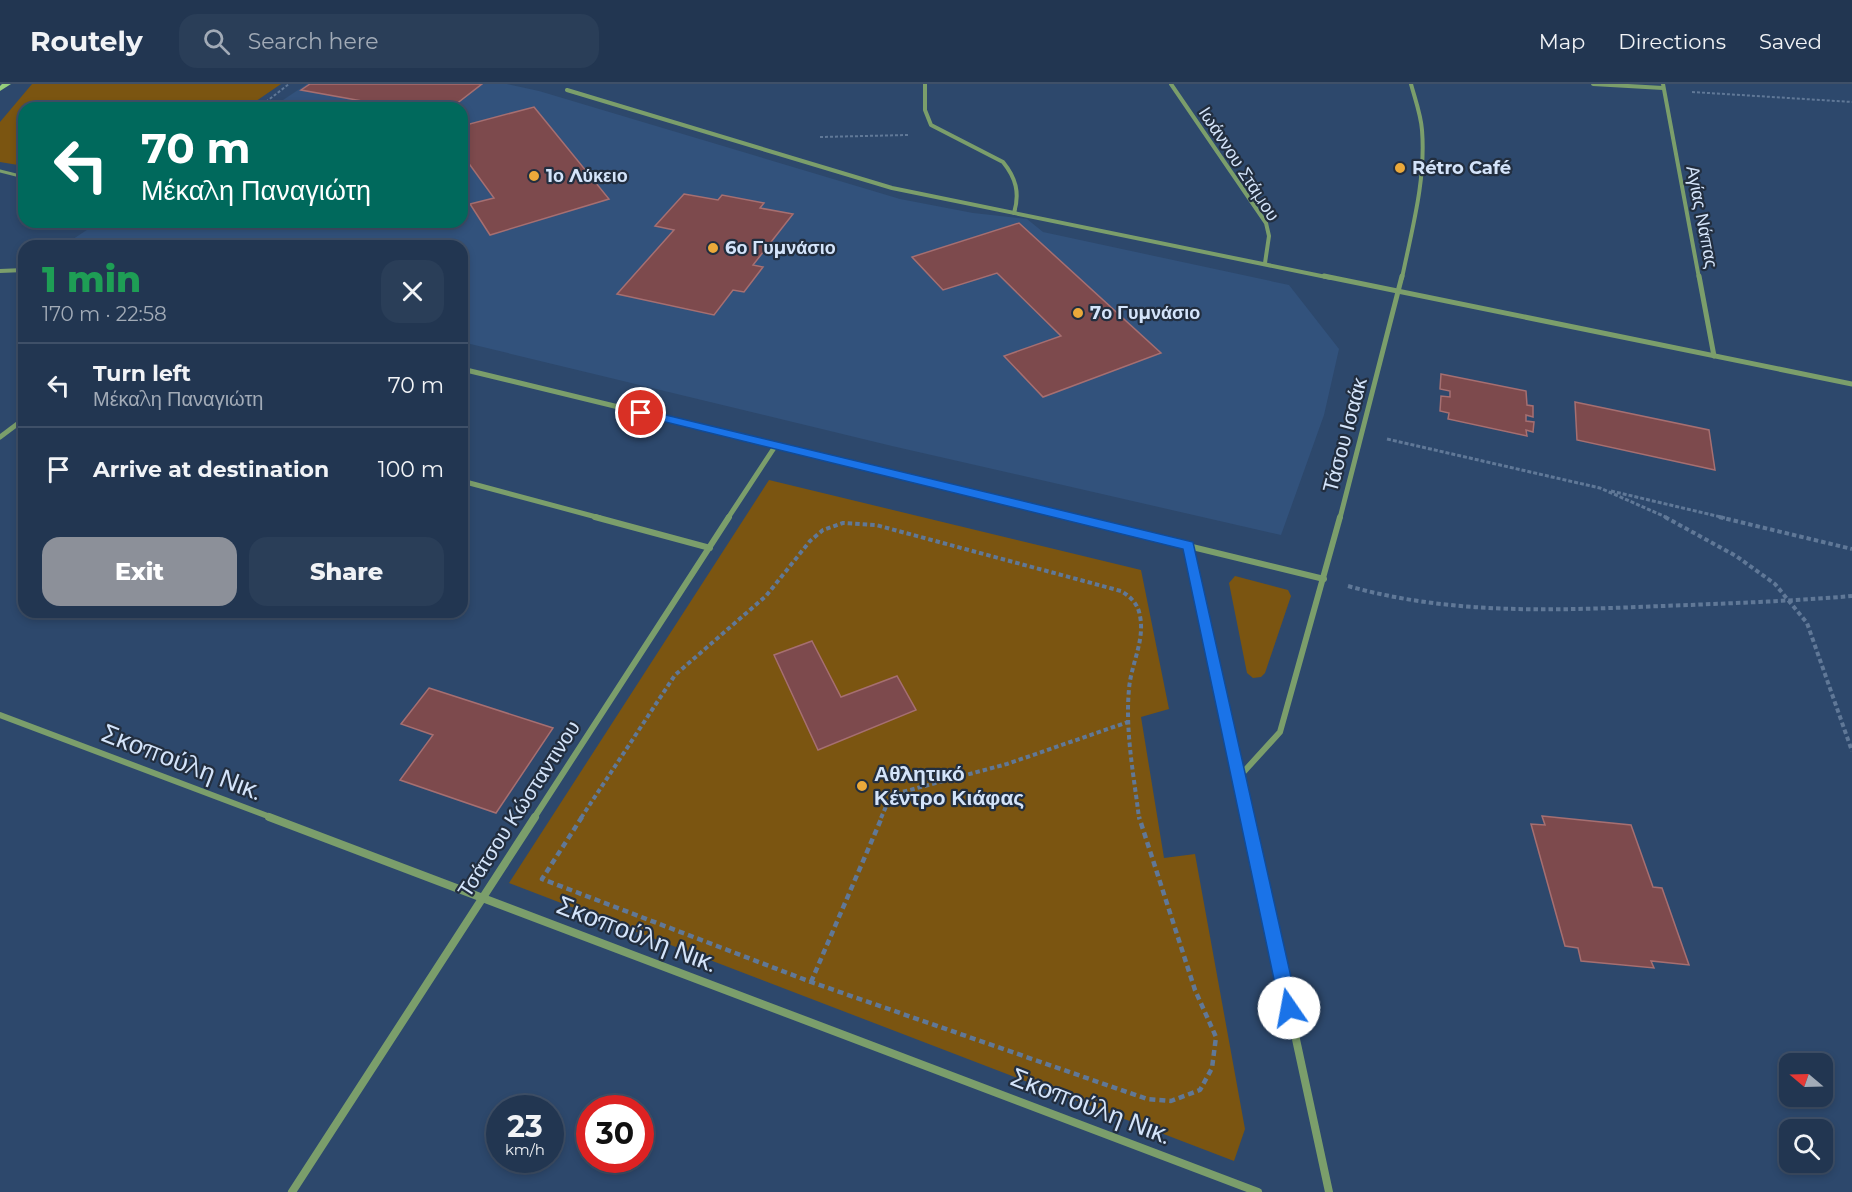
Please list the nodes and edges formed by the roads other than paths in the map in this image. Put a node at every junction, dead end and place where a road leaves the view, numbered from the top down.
1 (8, 84) edge
2 (925, 84) edge
3 (1171, 84) edge
4 (1411, 84) edge
5 (1593, 84) edge
6 (0, 88) edge
7 (1663, 88) edge
8 (567, 90) dead end
9 (0, 171) edge
10 (18, 176) edge
11 (1014, 213) junction
12 (1265, 262) junction
13 (18, 270) edge
14 (0, 271) edge
15 (1399, 290) junction
16 (1714, 356) junction
17 (468, 370) edge
18 (1852, 384) edge
19 (18, 424) edge
20 (0, 437) edge
21 (776, 445) junction
22 (468, 483) edge
23 (1189, 546) junction
24 (710, 548) junction
25 (1324, 579) junction
26 (0, 715) edge
27 (1239, 777) junction
28 (483, 898) junction
29 (292, 1192) edge
30 (1258, 1192) edge
31 (1329, 1192) edge

1 - 6 street
2 - 11 street
3 - 12 street, Ιωάννου Στάμου
4 - 15 street, Τάσου Ισαάκ
5 - 7 street
7 - 16 street, Αγίας Νάπας
8 - 11 street
9 - 10 lane
11 - 12 street
12 - 15 street
13 - 14 street
15 - 16 street
15 - 25 street, Τάσου Ισαάκ
16 - 18 street
17 - 21 street
19 - 20 street
21 - 23 street
21 - 24 street, Τσάτσου Κώσταντινου
22 - 24 street
23 - 25 street
23 - 27 street
24 - 28 street, Τσάτσου Κώσταντινου
25 - 27 street, Τάσου Ισαάκ
26 - 28 street, Σκοπούλη Νικ.
27 - 31 street
28 - 29 street, Τσάτσου Κώσταντινου
28 - 30 street, Σκοπούλη Νικ.

